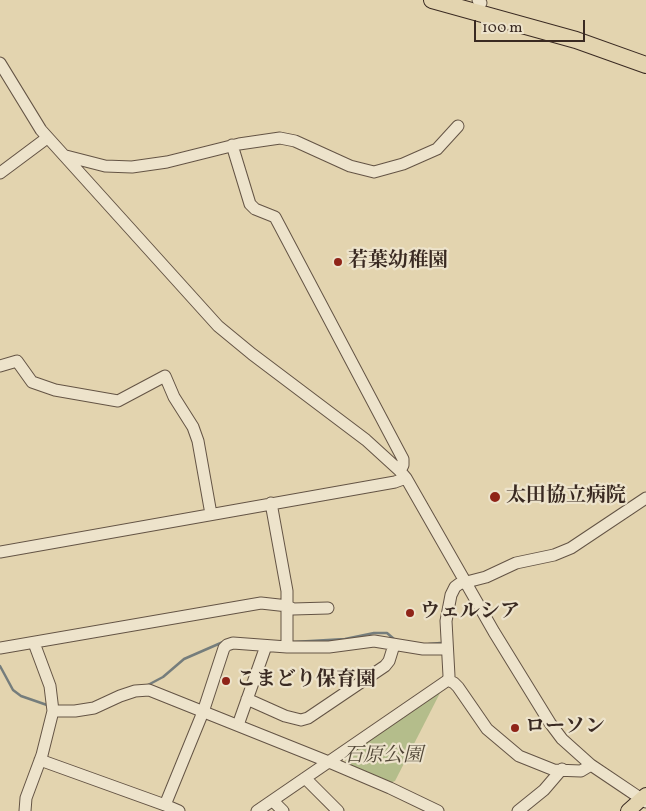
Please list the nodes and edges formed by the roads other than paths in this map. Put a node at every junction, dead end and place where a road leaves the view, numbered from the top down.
1 (432, 0) edge
2 (476, 1) edge
3 (646, 53) edge
4 (0, 63) edge
5 (646, 65) edge
6 (458, 126) dead end
7 (47, 138) junction
8 (232, 146) junction
9 (64, 156) junction
10 (0, 173) edge
11 (0, 366) edge
12 (403, 474) junction
13 (646, 498) edge
14 (271, 504) junction
15 (211, 514) junction
16 (0, 552) edge
17 (465, 582) junction
18 (288, 606) junction
19 (328, 608) dead end
20 (34, 643) junction
21 (394, 645) junction
22 (266, 646) junction
23 (287, 647) junction
24 (0, 648) edge
25 (448, 649) junction
26 (448, 680) junction
27 (247, 699) junction
28 (53, 710) junction
29 (203, 712) junction
30 (238, 725) junction
31 (40, 760) junction
32 (329, 762) junction
33 (591, 765) junction
34 (562, 769) junction
35 (305, 778) junction
36 (644, 799) edge
37 (273, 801) junction
38 (165, 804) junction
39 (25, 811) edge
40 (179, 811) edge
41 (257, 811) edge
42 (283, 811) edge
43 (338, 811) edge
44 (438, 811) edge
45 (518, 811) edge
46 (628, 811) edge

1 - 5 highway
2 - 3 highway
4 - 7 street
6 - 8 street
7 - 9 street
7 - 10 street
8 - 9 street
8 - 12 street
9 - 12 street
11 - 15 street
12 - 14 street
12 - 17 street
13 - 17 street
14 - 15 street
14 - 18 street
15 - 16 street
17 - 25 street
17 - 33 street
18 - 19 street
18 - 20 street
18 - 23 street
20 - 24 street
20 - 28 street
21 - 23 street
21 - 25 street
21 - 27 street
22 - 23 street
22 - 27 street
22 - 29 street
25 - 26 street
26 - 32 street
26 - 34 street
27 - 30 street
28 - 29 street
28 - 31 street
29 - 30 street
29 - 38 street
30 - 32 street
31 - 38 street
31 - 39 street
32 - 35 street
32 - 44 street
33 - 34 street
33 - 36 street
34 - 45 street
35 - 37 street
35 - 43 street
36 - 46 main road
37 - 41 street
37 - 42 street
38 - 40 street

